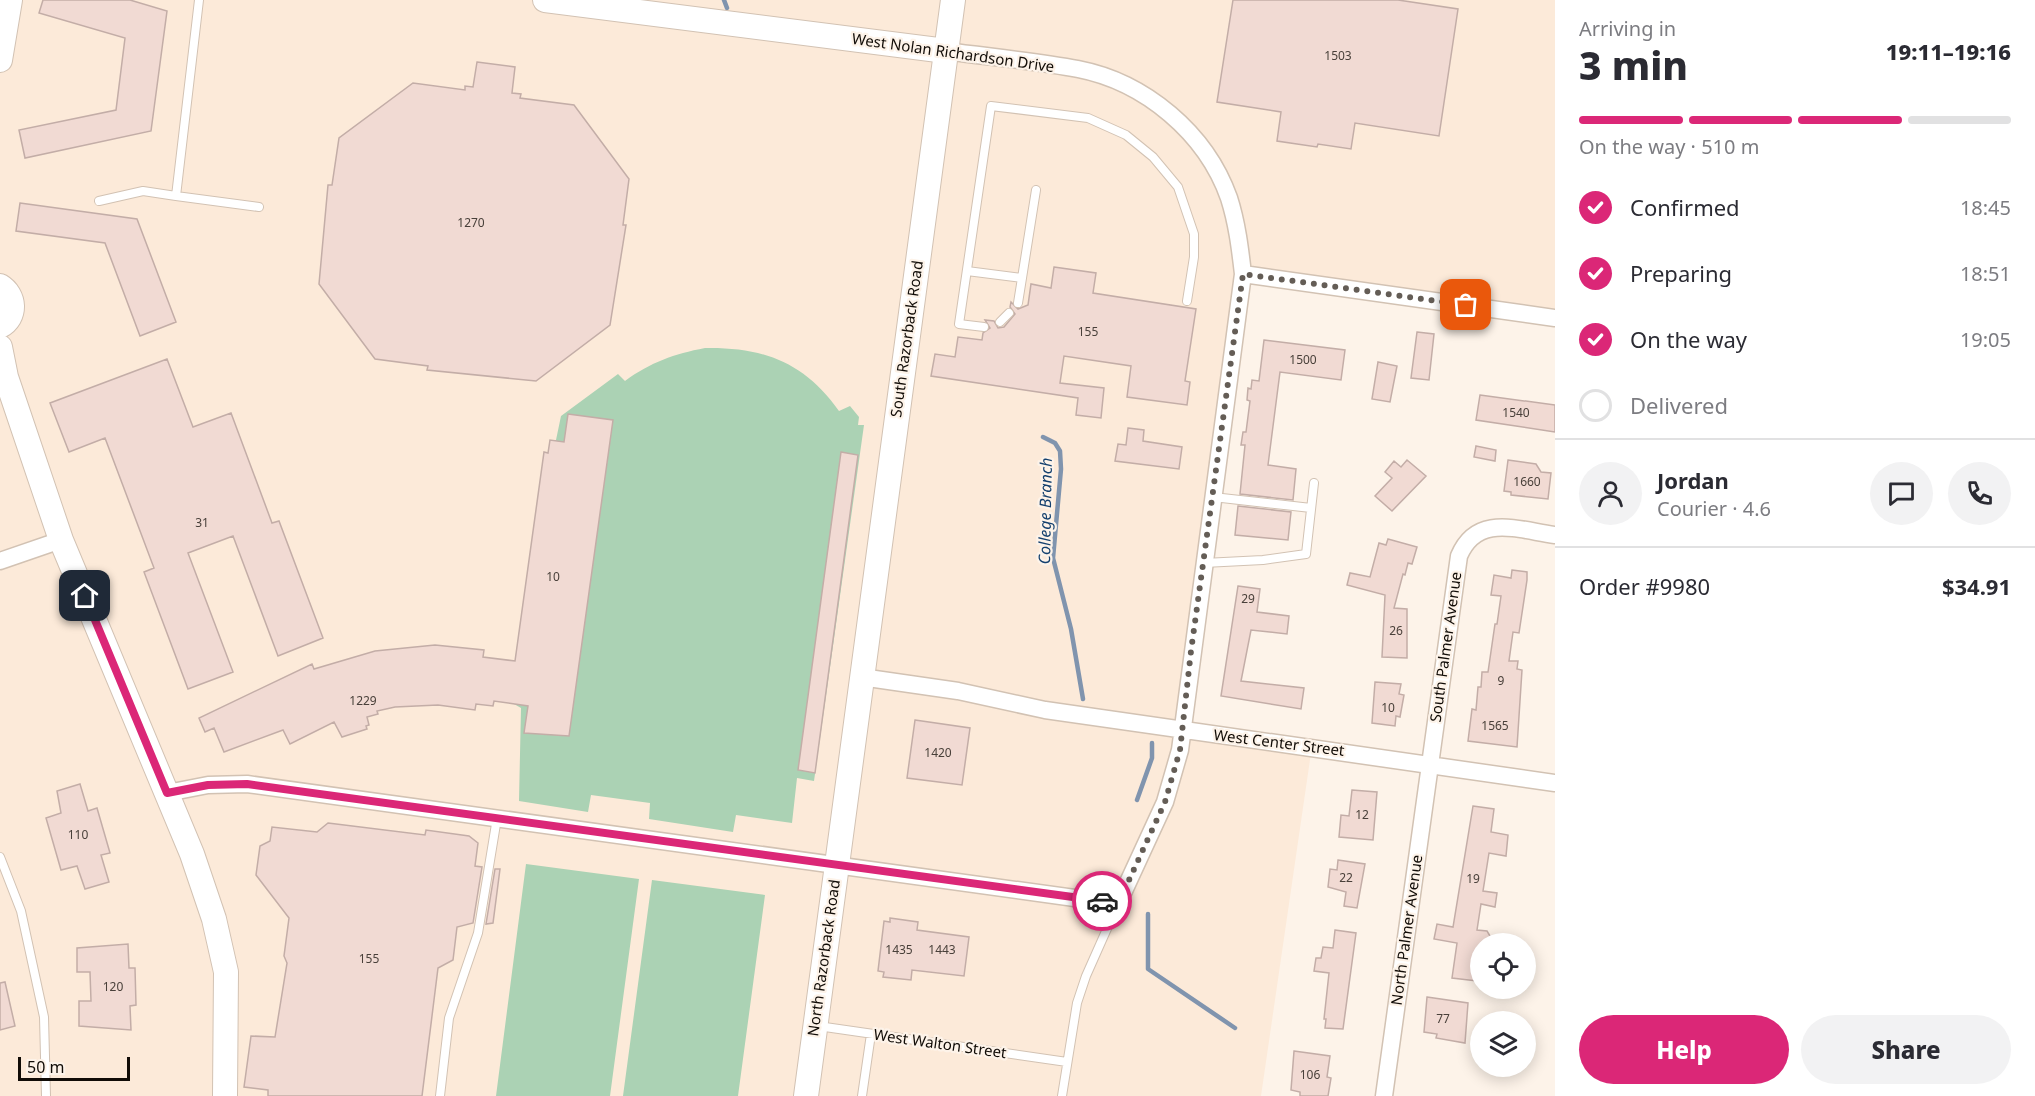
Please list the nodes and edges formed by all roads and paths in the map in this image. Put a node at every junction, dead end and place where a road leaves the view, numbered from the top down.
1 (10, 0) edge
2 (199, 0) edge
3 (545, 0) edge
4 (952, 0) edge
5 (946, 51) junction
6 (0, 60) edge
7 (1036, 190) dead end
8 (176, 196) junction
9 (99, 201) dead end
10 (258, 207) dead end
11 (967, 271) junction
12 (1243, 274) junction
13 (1022, 278) junction
14 (0, 286) edge
15 (1187, 301) dead end
16 (1018, 303) dead end
17 (1009, 313) dead end
18 (1555, 318) edge
19 (1000, 322) dead end
20 (0, 326) edge
21 (984, 327) dead end
22 (0, 347) edge
23 (1314, 483) dead end
24 (1212, 496) junction
25 (1311, 508) junction
26 (1555, 536) edge
27 (61, 540) junction
28 (0, 561) edge
29 (1203, 563) junction
30 (861, 677) junction
31 (1182, 730) junction
32 (1429, 764) junction
33 (1555, 783) edge
34 (167, 793) junction
35 (496, 818) junction
36 (0, 857) edge
37 (836, 864) junction
38 (1118, 904) junction
39 (814, 1026) junction
40 (871, 1034) junction
41 (1067, 1062) junction
42 (46, 1096) edge
43 (225, 1096) edge
44 (440, 1096) edge
45 (806, 1096) edge
46 (862, 1096) edge
47 (1062, 1096) edge
48 (1384, 1096) edge

1 - 6 street
2 - 8 lane
3 - 5 street, West Nolan Richardson Drive
4 - 5 street, South Razorback Road
5 - 12 street, West Nolan Richardson Drive
5 - 30 street, South Razorback Road
7 - 13 lane
8 - 9 lane
8 - 10 lane
11 - 13 lane
11 - 15 lane
11 - 21 lane
12 - 18 street
12 - 24 street, West Nolan Richardson Drive
13 - 16 lane
14 - 20 street
17 - 19 lane
22 - 27 street
23 - 25 lane
24 - 25 lane
24 - 29 street, West Nolan Richardson Drive
25 - 29 lane
26 - 32 street, South Palmer Avenue
27 - 28 street
27 - 34 street
29 - 31 street, West Nolan Richardson Drive
30 - 31 street, West Center Street
30 - 37 street, North Razorback Road
31 - 32 street, West Center Street
31 - 38 street, West Nolan Richardson Drive
32 - 33 street, West Center Street
32 - 48 street, North Palmer Avenue
34 - 35 street
34 - 43 street
35 - 37 street
35 - 44 lane
36 - 42 lane
37 - 38 street
37 - 39 street, North Razorback Road
38 - 41 lane
39 - 40 lane, West Walton Street
39 - 45 street, North Razorback Road
40 - 41 lane, West Walton Street
40 - 46 lane
41 - 47 lane

